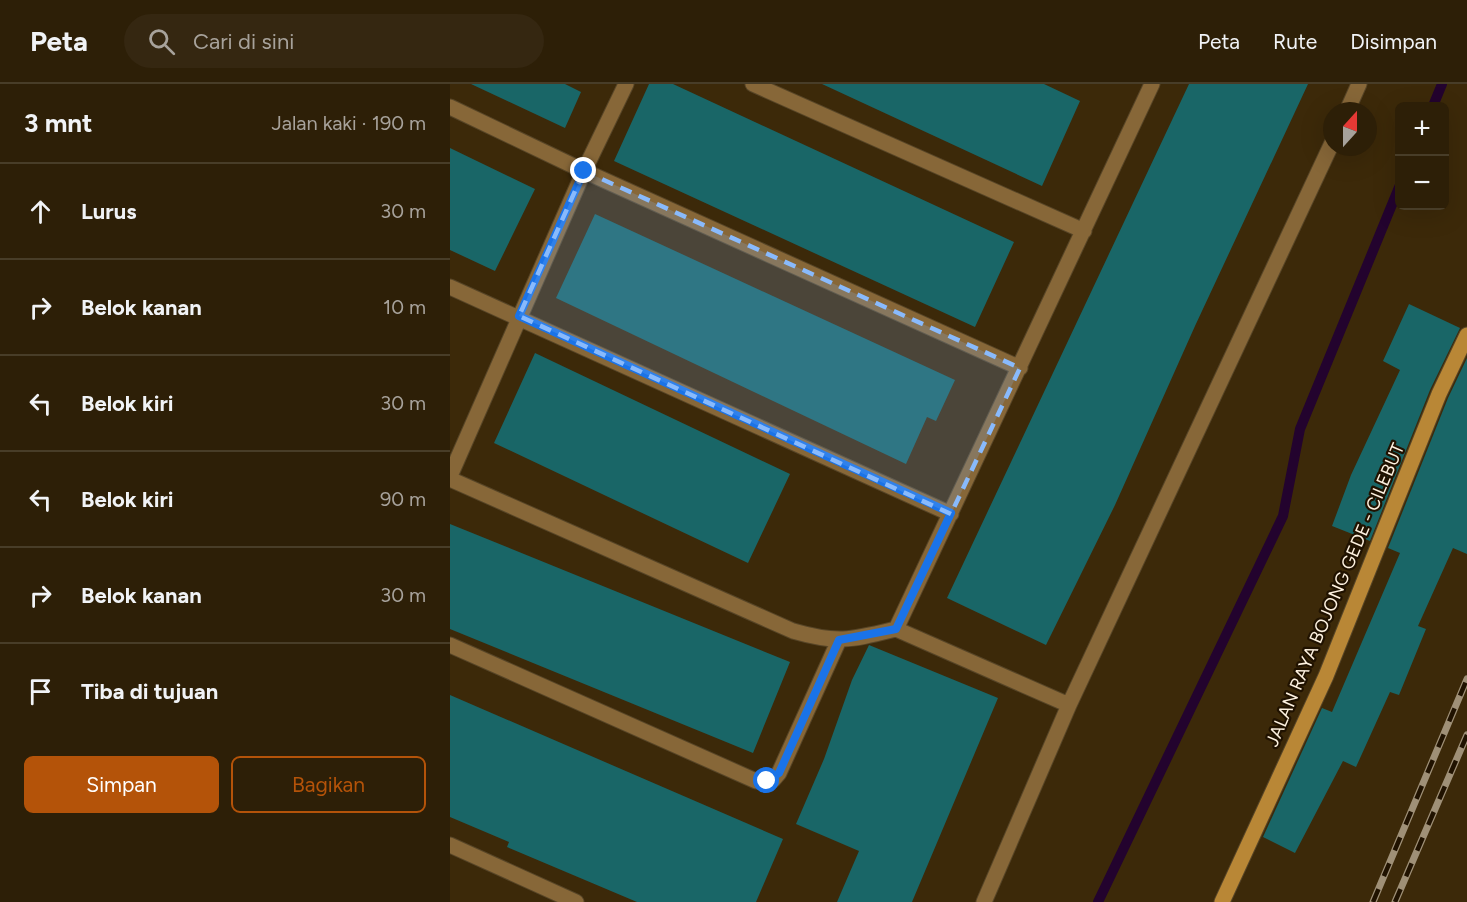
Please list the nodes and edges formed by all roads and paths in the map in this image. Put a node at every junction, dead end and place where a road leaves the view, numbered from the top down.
1 (626, 84) edge
2 (753, 84) edge
3 (1359, 84) edge
4 (1148, 85) edge
5 (1351, 102) edge
6 (450, 107) edge
7 (1326, 156) edge
8 (584, 171) junction
9 (1084, 231) junction
10 (450, 287) edge
11 (519, 316) junction
12 (1467, 335) edge
13 (1020, 368) junction
14 (450, 477) edge
15 (951, 513) junction
16 (896, 629) junction
17 (839, 640) junction
18 (450, 645) edge
19 (1069, 705) junction
20 (450, 845) edge
21 (576, 902) edge
22 (984, 902) edge
23 (1222, 902) edge

1 - 8 street
2 - 9 street
3 - 5 street
4 - 9 street
6 - 8 street
7 - 19 street
8 - 11 street
8 - 13 street
9 - 13 street
10 - 11 street
11 - 14 street
11 - 15 street
12 - 23 main road, JALAN RAYA BOJONG GEDE - CILEBUT
13 - 15 street
14 - 17 street
15 - 16 street
16 - 17 street
16 - 19 street
17 - 18 street
19 - 22 street
20 - 21 street

